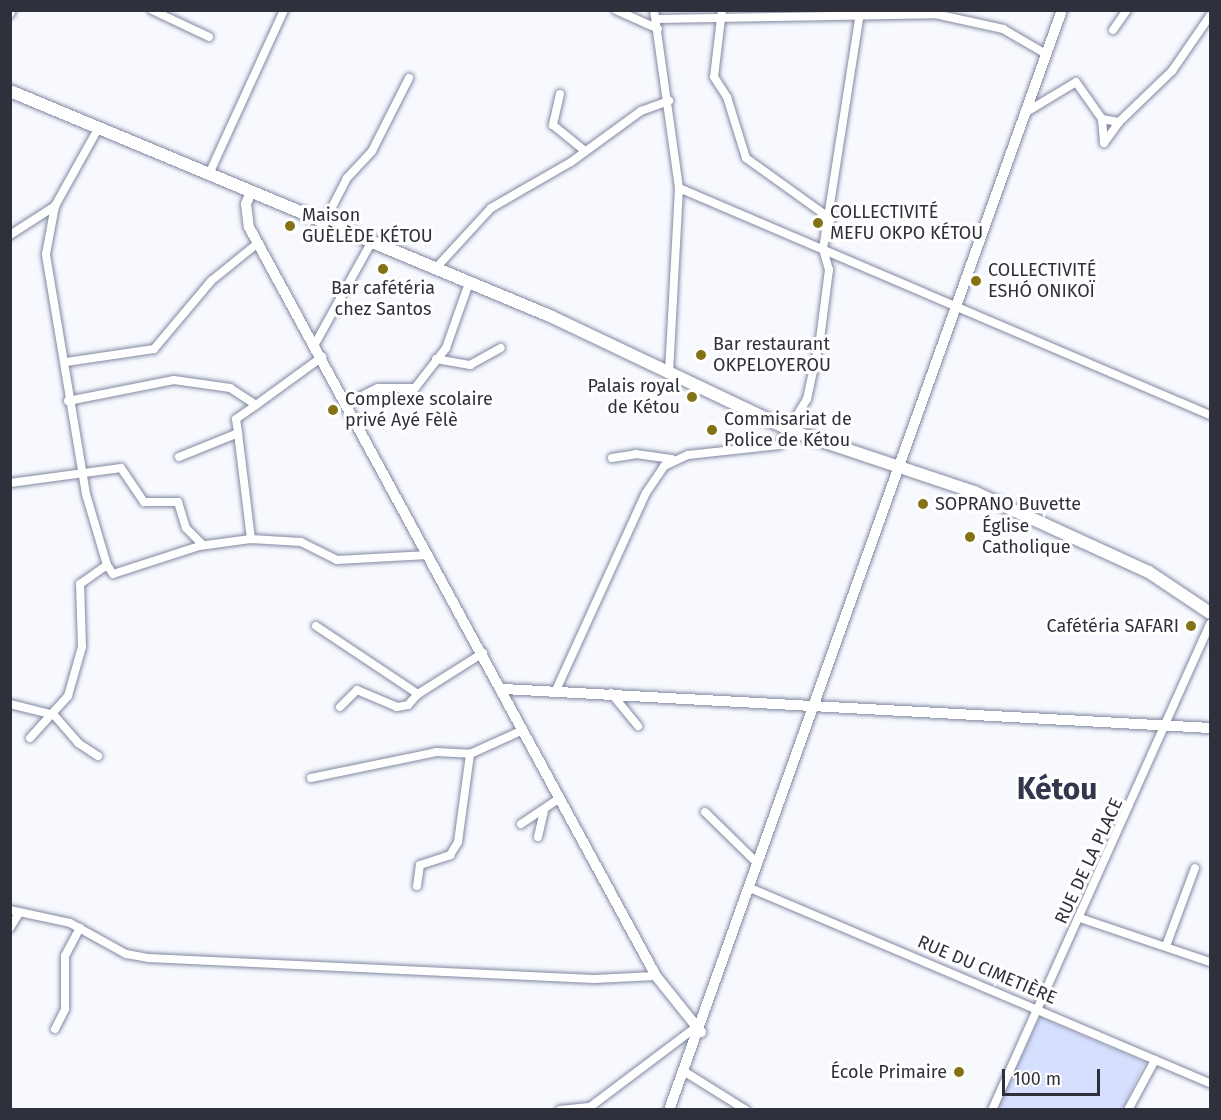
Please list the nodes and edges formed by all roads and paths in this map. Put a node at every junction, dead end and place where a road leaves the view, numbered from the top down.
1 (152, 10) edge
2 (284, 10) edge
3 (616, 10) edge
4 (654, 10) edge
5 (1062, 10) edge
6 (1126, 10) edge
7 (781, 14) edge
8 (721, 15) edge
9 (1210, 16) edge
10 (859, 18) junction
11 (657, 19) junction
12 (658, 29) junction
13 (1113, 30) dead end
14 (209, 37) dead end
15 (1046, 54) junction
16 (409, 78) dead end
17 (10, 91) edge
18 (560, 94) dead end
19 (669, 101) junction
20 (1028, 111) junction
21 (1102, 119) junction
22 (1119, 122) junction
23 (99, 127) junction
24 (585, 151) junction
25 (209, 174) junction
26 (679, 188) junction
27 (251, 192) junction
28 (55, 206) junction
29 (831, 219) junction
30 (325, 221) junction
31 (10, 235) edge
32 (372, 241) junction
33 (258, 243) junction
34 (823, 249) junction
35 (837, 255) junction
36 (435, 269) junction
37 (829, 270) junction
38 (469, 283) junction
39 (958, 306) junction
40 (315, 344) junction
41 (501, 348) dead end
42 (322, 357) junction
43 (436, 359) junction
44 (66, 362) junction
45 (669, 370) junction
46 (68, 401) junction
47 (347, 403) junction
48 (256, 405) junction
49 (1210, 415) edge
50 (792, 430) junction
51 (238, 433) junction
52 (179, 457) dead end
53 (612, 458) dead end
54 (672, 459) junction
55 (897, 469) junction
56 (84, 472) junction
57 (10, 483) edge
58 (251, 539) junction
59 (203, 545) junction
60 (428, 555) junction
61 (107, 565) junction
62 (1210, 613) edge
63 (1210, 624) edge
64 (316, 626) dead end
65 (484, 652) junction
66 (557, 688) junction
67 (504, 689) junction
68 (610, 692) junction
69 (418, 694) junction
70 (10, 704) edge
71 (817, 706) junction
72 (340, 707) dead end
73 (54, 715) junction
74 (638, 726) dead end
75 (1210, 728) edge
76 (1162, 729) junction
77 (523, 730) junction
78 (30, 738) dead end
79 (470, 754) junction
80 (98, 756) dead end
81 (311, 778) dead end
82 (560, 798) junction
83 (544, 810) junction
84 (705, 812) dead end
85 (521, 824) dead end
86 (538, 837) dead end
87 (757, 863) junction
88 (1195, 868) dead end
89 (417, 886) dead end
90 (750, 888) junction
91 (15, 911) edge
92 (1080, 918) junction
93 (10, 928) edge
94 (80, 928) junction
95 (1166, 946) junction
96 (1210, 962) edge
97 (656, 976) junction
98 (1038, 1007) junction
99 (55, 1029) dead end
100 (698, 1029) junction
101 (1155, 1060) junction
102 (685, 1072) junction
103 (1210, 1083) edge
104 (587, 1108) edge
105 (560, 1110) edge
106 (669, 1110) edge
107 (746, 1110) edge
108 (992, 1110) edge
109 (1128, 1110) edge

1 - 14 street
2 - 25 street
3 - 12 street
4 - 11 street
5 - 15 street
6 - 13 street
7 - 8 street
7 - 10 street
8 - 11 street
8 - 29 street
9 - 22 street
10 - 15 street
10 - 29 street
11 - 12 street
12 - 19 street
15 - 20 street
16 - 30 street
17 - 23 main road
18 - 24 street
19 - 24 street
19 - 26 street
20 - 21 street
20 - 39 street
21 - 22 street
21 - 22 street
23 - 25 main road
23 - 28 street
24 - 36 street
25 - 27 main road
26 - 34 street
26 - 45 street
27 - 30 main road
27 - 33 street
28 - 31 street
28 - 44 street
29 - 34 street
30 - 32 main road
32 - 36 main road
32 - 40 street
33 - 40 street
33 - 44 street
34 - 35 street
34 - 37 street
35 - 37 street
35 - 39 street
36 - 38 main road
37 - 50 street
38 - 43 street
38 - 45 main road
39 - 49 street
39 - 55 street
40 - 42 street
41 - 43 street
42 - 47 street
42 - 48 street
43 - 47 street
44 - 46 street
45 - 50 main road
46 - 48 street
46 - 56 street
47 - 60 street
48 - 51 street
50 - 54 street
50 - 55 main road
51 - 52 street
51 - 58 street
53 - 54 street
54 - 66 street
55 - 62 main road
55 - 71 street
56 - 57 street
56 - 59 street
56 - 61 street
58 - 59 street
58 - 60 street
59 - 61 street
60 - 65 street
61 - 73 street
63 - 76 street, RUE DE LA PLACE
64 - 69 street
65 - 67 street
65 - 69 street
66 - 67 street
66 - 68 street
67 - 77 street
68 - 71 street
68 - 74 street
69 - 72 street
70 - 73 street
71 - 76 street
71 - 87 street
73 - 78 street
73 - 80 street
75 - 76 street
76 - 92 street, RUE DE LA PLACE
77 - 79 street
77 - 82 street
79 - 81 street
79 - 89 street
82 - 83 street
82 - 97 street
83 - 85 street
83 - 86 street
84 - 87 street
87 - 90 street
88 - 95 street
90 - 98 street, RUE DU CIMETIÈRE
90 - 100 street
91 - 93 street
91 - 94 street
92 - 95 street
92 - 98 street, RUE DE LA PLACE
94 - 97 street
94 - 99 street
95 - 96 street
97 - 100 street
98 - 101 street, RUE DU CIMETIÈRE
98 - 108 street, RUE DE LA PLACE
100 - 102 street
100 - 104 street
101 - 103 street, RUE DU CIMETIÈRE
101 - 109 street
102 - 106 street
102 - 107 street
104 - 105 street

